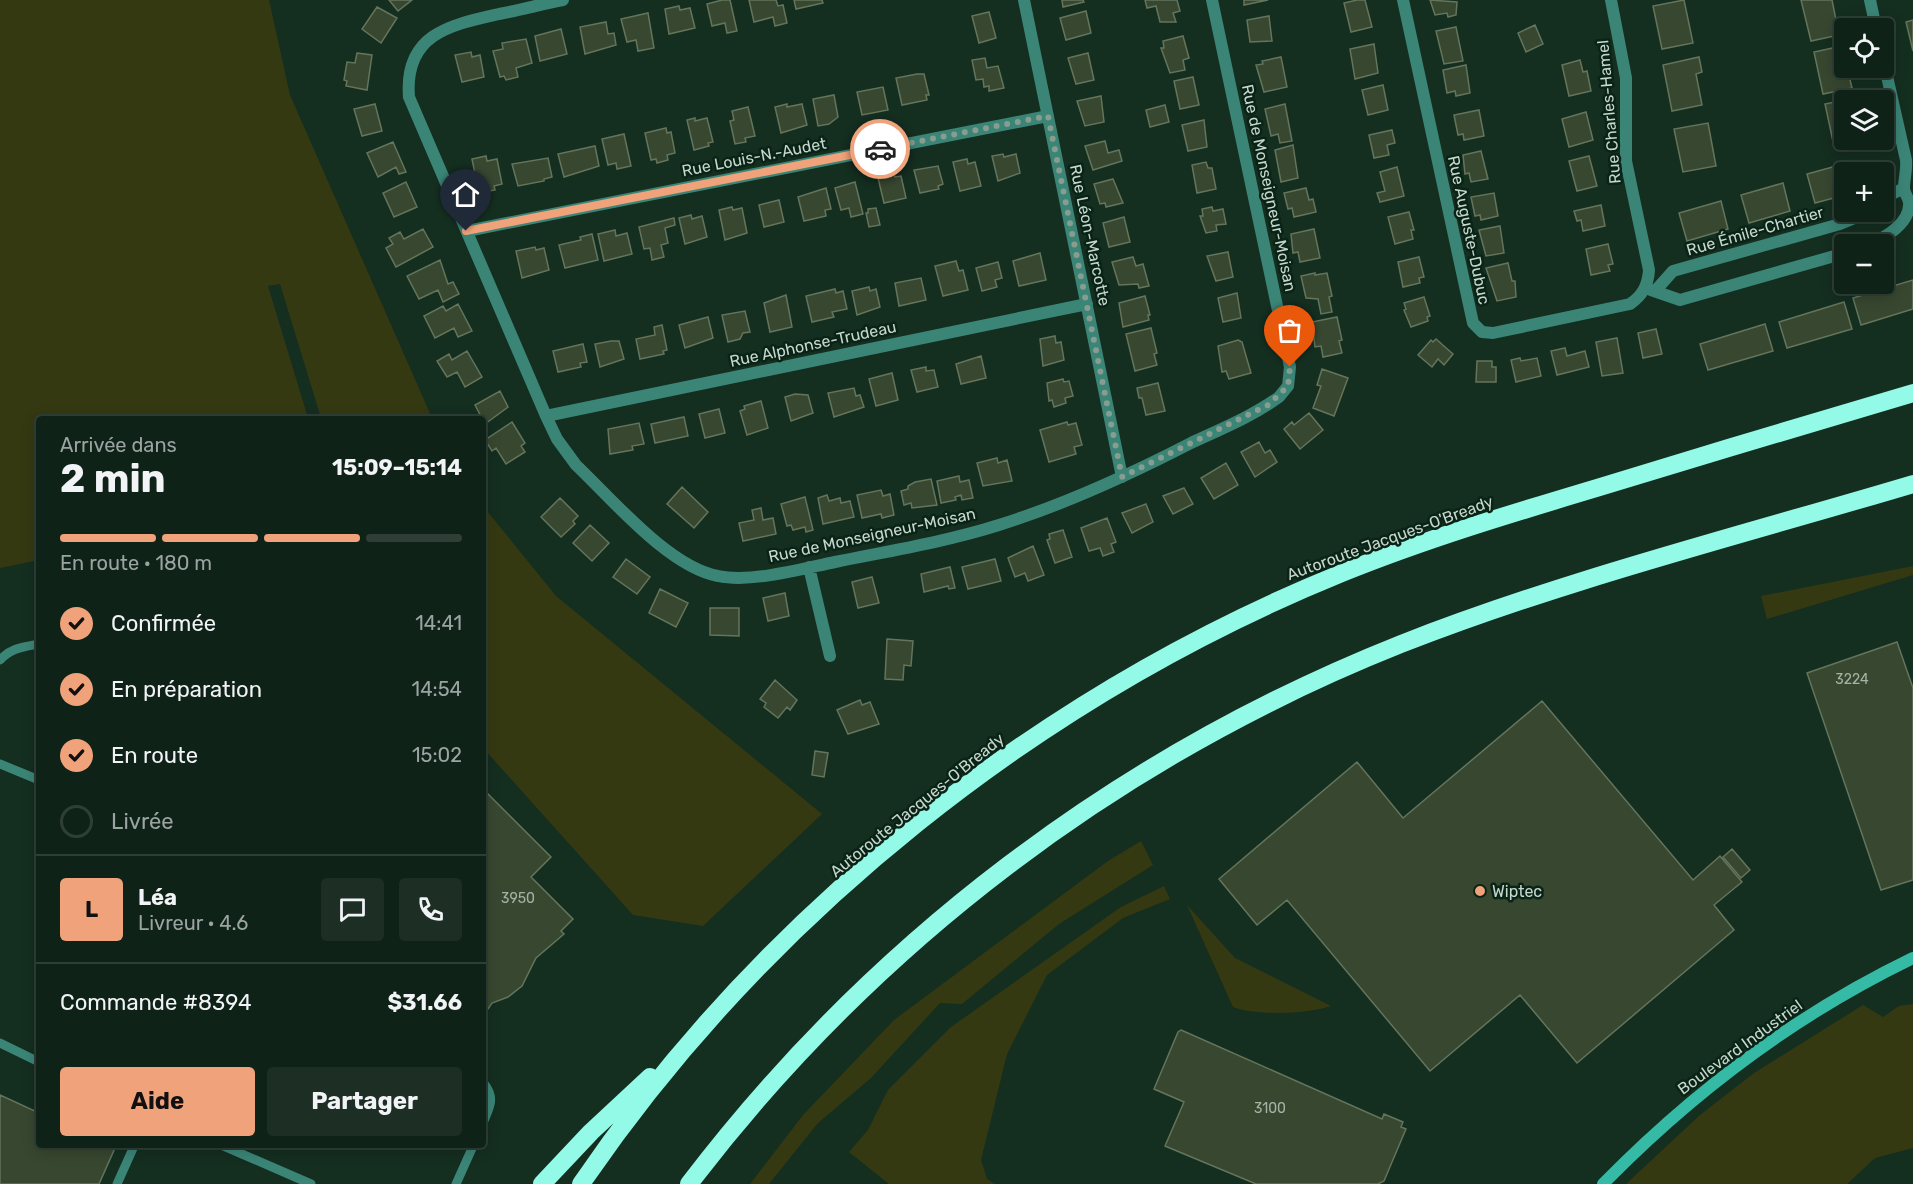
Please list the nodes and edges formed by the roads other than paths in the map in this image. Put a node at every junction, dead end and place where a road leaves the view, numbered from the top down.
1 (563, 0) edge
2 (1024, 0) edge
3 (1212, 0) edge
4 (1402, 0) edge
5 (1611, 0) edge
6 (1870, 0) edge
7 (549, 1) edge
8 (1874, 18) edge
9 (1887, 78) edge
10 (1048, 116) junction
11 (1904, 188) junction
12 (1894, 193) edge
13 (1845, 222) edge
14 (466, 231) junction
15 (1888, 234) edge
16 (1834, 256) edge
17 (1650, 290) junction
18 (1087, 304) junction
19 (1913, 393) edge
20 (546, 416) junction
21 (1122, 477) junction
22 (1913, 484) edge
23 (809, 567) junction
24 (36, 645) edge
25 (830, 656) dead end
26 (0, 660) edge
27 (0, 764) edge
28 (36, 779) edge
29 (1913, 958) edge
30 (700, 1032) junction
31 (0, 1043) edge
32 (36, 1061) edge
33 (486, 1087) edge
34 (486, 1116) edge
35 (133, 1148) edge
36 (228, 1148) edge
37 (472, 1148) edge
38 (117, 1184) edge
39 (311, 1184) edge
40 (456, 1184) edge
41 (542, 1184) edge
42 (581, 1184) edge
43 (689, 1184) edge
44 (1603, 1184) edge

1 - 7 street
2 - 10 street, Rue Léon-Marcotte
3 - 21 street, Rue de Monseigneur-Moisan
4 - 17 street, Rue Auguste-Dubuc
5 - 17 street, Rue Charles-Hamel
6 - 8 street
7 - 14 street, Rue de Monseigneur-Moisan
9 - 11 street
10 - 14 street, Rue Louis-N.-Audet
10 - 18 street, Rue Léon-Marcotte
11 - 12 street
11 - 15 street
13 - 17 street, Rue Émile-Chartier
14 - 20 street, Rue de Monseigneur-Moisan
16 - 17 street
18 - 20 street, Rue Alphonse-Trudeau
18 - 21 street, Rue Léon-Marcotte
19 - 30 highway, Autoroute Jacques-O'Bready
20 - 23 street, Rue de Monseigneur-Moisan
21 - 23 street, Rue de Monseigneur-Moisan
22 - 43 highway
23 - 25 street
24 - 26 lane
27 - 28 lane
29 - 44 street, Boulevard Industriel
30 - 41 highway
30 - 42 highway, Autoroute Jacques-O'Bready
31 - 32 lane
33 - 34 lane
35 - 38 lane
36 - 39 lane
37 - 40 lane

